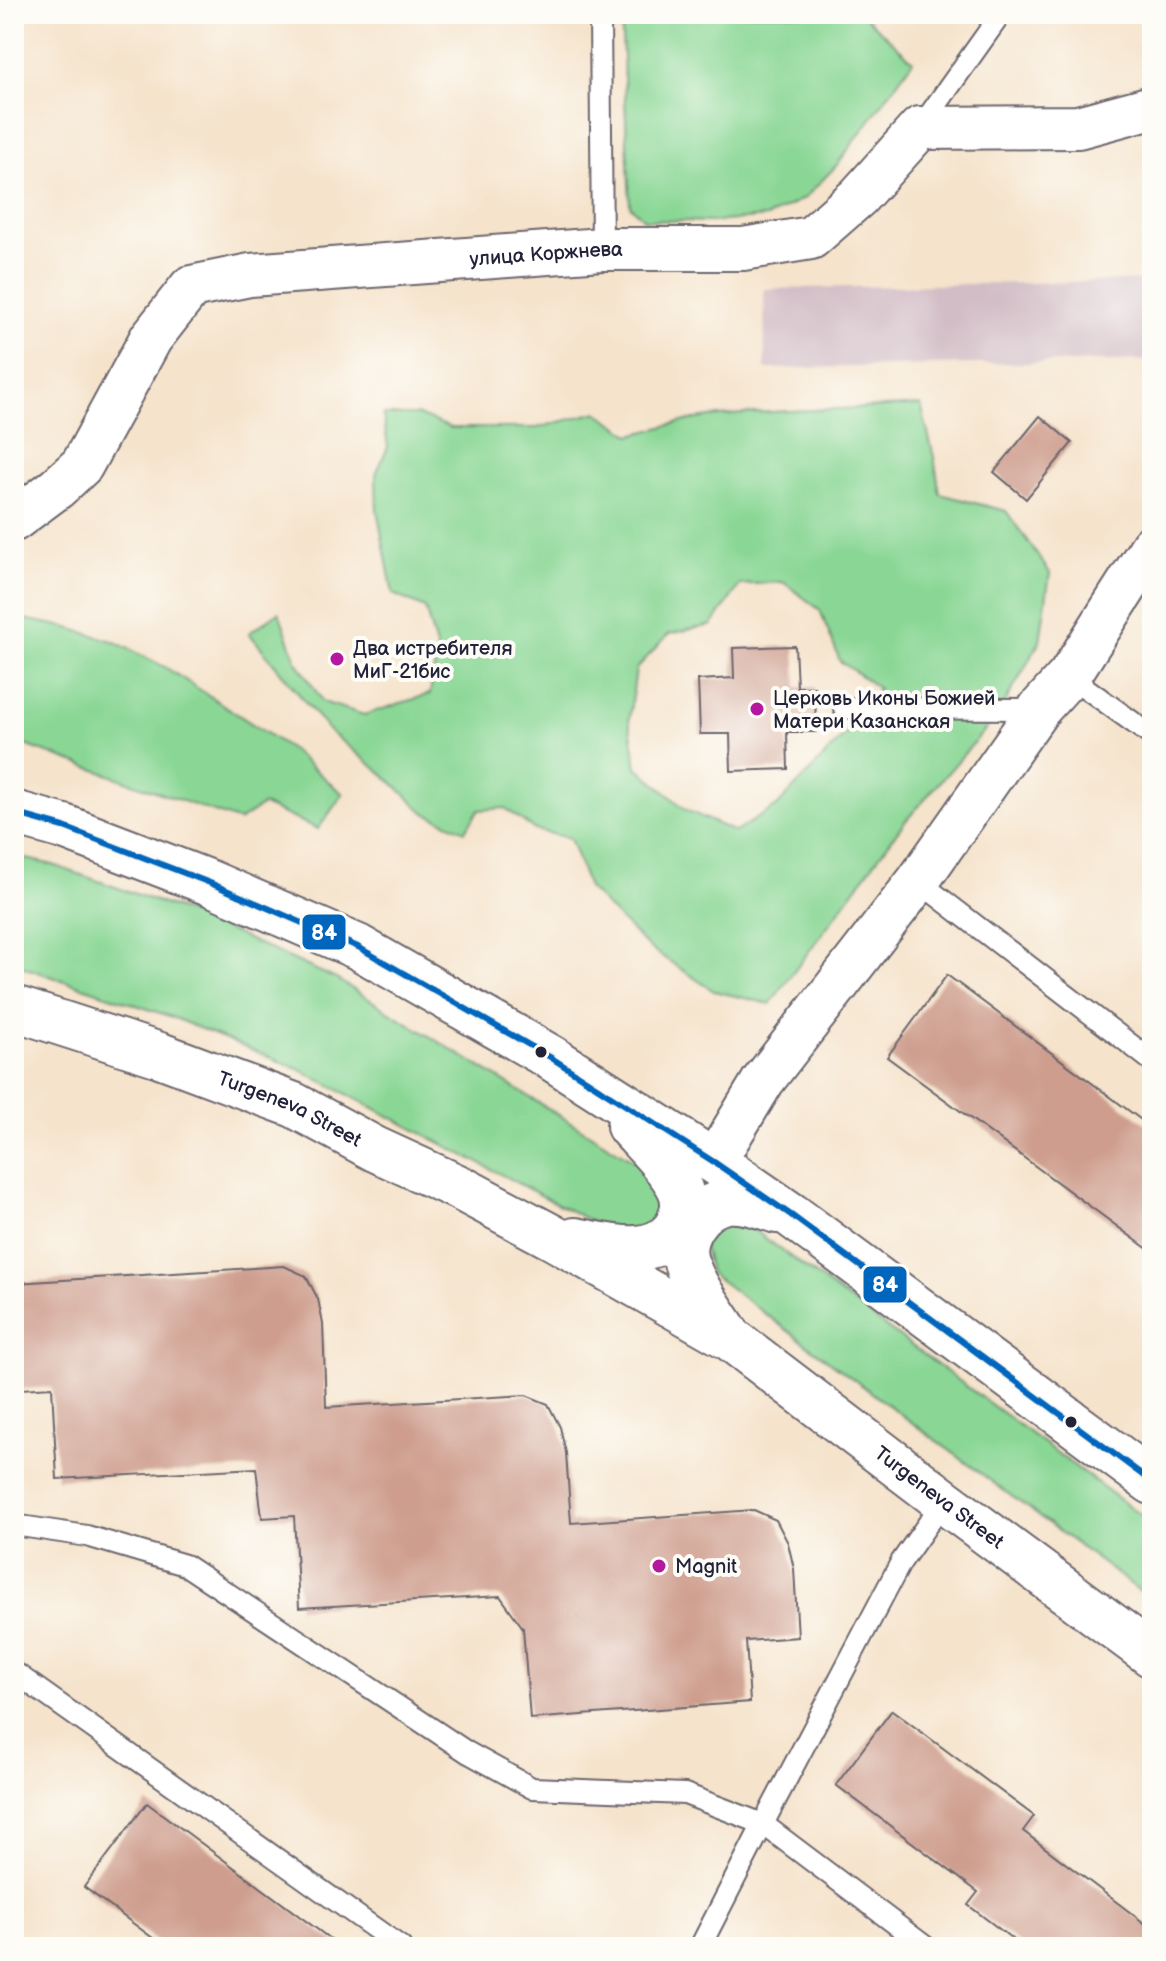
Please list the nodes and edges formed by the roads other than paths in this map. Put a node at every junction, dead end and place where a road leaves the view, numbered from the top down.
1 (600, 14) edge
2 (1001, 14) edge
3 (1152, 107) edge
4 (920, 128) junction
5 (602, 249) junction
6 (14, 520) edge
7 (1152, 546) edge
8 (1069, 676) junction
9 (844, 708) dead end
10 (1039, 709) junction
11 (1152, 736) edge
12 (14, 813) edge
13 (918, 881) junction
14 (14, 1008) edge
15 (1152, 1061) edge
16 (592, 1085) junction
17 (714, 1162) junction
18 (682, 1215) junction
19 (791, 1215) junction
20 (552, 1237) junction
21 (730, 1338) junction
22 (1152, 1482) edge
23 (944, 1501) junction
24 (14, 1525) edge
25 (1152, 1655) edge
26 (14, 1672) edge
27 (763, 1824) junction
28 (401, 1947) edge
29 (700, 1947) edge
30 (926, 1947) edge

1 - 5 lane
2 - 4 lane
3 - 4 street
4 - 5 street, улица Коржнева
5 - 6 street, улица Коржнева
7 - 8 street
8 - 10 street
8 - 11 lane
9 - 10 lane
10 - 13 street
12 - 16 main road, Turgeneva Street
13 - 15 lane
13 - 17 street
14 - 20 main road, Turgeneva Street
16 - 17 main road, Turgeneva Street
16 - 18 main road, Turgeneva Street
17 - 18 main road
17 - 19 main road, Turgeneva Street
18 - 20 main road, Turgeneva Street
19 - 21 main road, Turgeneva Street
19 - 22 main road, Turgeneva Street
20 - 21 main road, Turgeneva Street
21 - 23 main road, Turgeneva Street
23 - 25 main road, Turgeneva Street
23 - 27 lane
24 - 27 lane
26 - 28 lane
27 - 29 lane
27 - 30 lane

